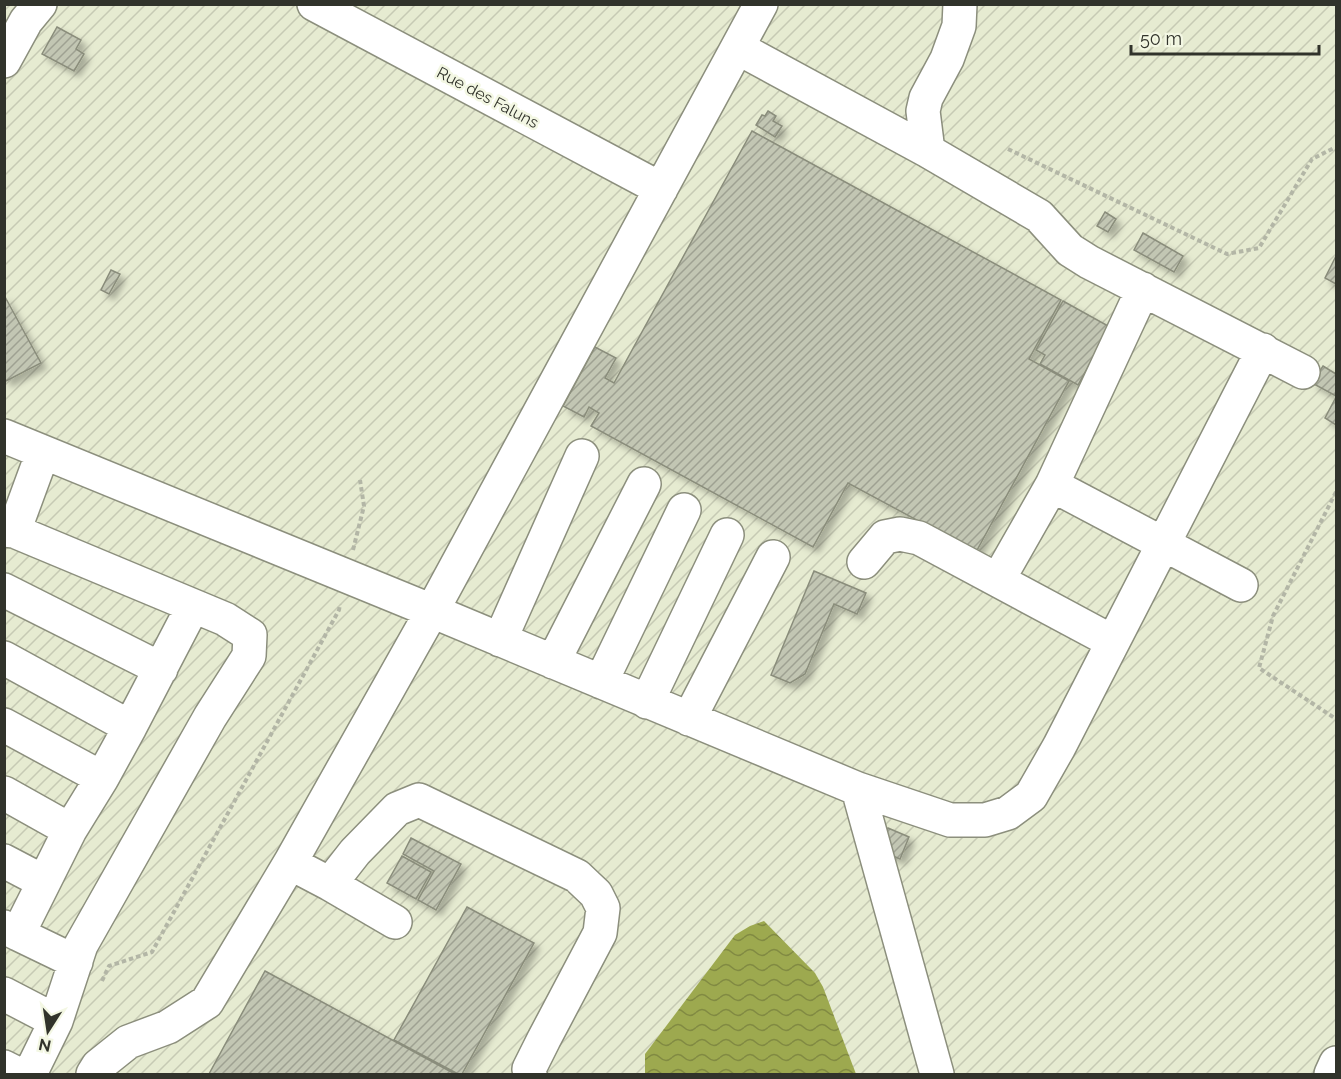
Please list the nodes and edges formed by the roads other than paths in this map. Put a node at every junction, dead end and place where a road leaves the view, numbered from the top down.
1 (40, 4) edge
2 (314, 4) edge
3 (761, 4) edge
4 (960, 4) edge
5 (738, 48) junction
6 (4, 61) edge
7 (928, 151) junction
8 (661, 189) junction
9 (1143, 290) junction
10 (1263, 350) junction
11 (1303, 372) dead end
12 (4, 436) edge
13 (44, 452) junction
14 (582, 456) dead end
15 (644, 484) dead end
16 (1052, 484) junction
17 (684, 510) dead end
18 (9, 531) edge
19 (727, 535) dead end
20 (1164, 545) junction
21 (773, 558) dead end
22 (864, 562) dead end
23 (998, 580) junction
24 (1241, 585) dead end
25 (4, 590) edge
26 (193, 606) junction
27 (432, 611) junction
28 (500, 640) junction
29 (1113, 642) junction
30 (4, 658) edge
31 (554, 662) junction
32 (161, 669) junction
33 (601, 682) junction
34 (647, 702) junction
35 (689, 719) junction
36 (4, 725) edge
37 (130, 727) junction
38 (102, 778) junction
39 (858, 789) junction
40 (4, 794) edge
41 (70, 830) junction
42 (4, 861) edge
43 (290, 863) junction
44 (44, 882) junction
45 (330, 884) junction
46 (394, 922) dead end
47 (11, 930) edge
48 (76, 962) junction
49 (4, 994) edge
50 (56, 1021) junction
51 (1336, 1063) edge
52 (4, 1067) edge
53 (18, 1074) edge
54 (30, 1074) edge
55 (93, 1074) edge
56 (530, 1074) edge
57 (937, 1074) edge
58 (1330, 1074) edge

1 - 6 street
2 - 8 street, Rue des Faluns
3 - 5 street
4 - 7 street
5 - 7 street
5 - 8 street
7 - 9 street
8 - 27 street
9 - 10 street
9 - 16 street
10 - 11 street
10 - 20 street
12 - 13 street
13 - 18 street
13 - 27 street
14 - 28 street
15 - 31 street
16 - 20 street
16 - 23 street
17 - 33 street
18 - 26 street
19 - 34 street
20 - 24 street
20 - 29 street
21 - 35 street
22 - 23 street
23 - 29 street
25 - 32 street
26 - 32 street
26 - 48 street
27 - 28 street
27 - 43 street
28 - 31 street
29 - 39 street
30 - 37 street
31 - 33 street
32 - 37 street
33 - 34 street
34 - 35 street
35 - 39 street
36 - 38 street
37 - 38 street
38 - 41 street
39 - 57 street
40 - 41 street
41 - 44 street
42 - 44 street
43 - 45 street
43 - 55 street
44 - 47 street
45 - 46 street
45 - 56 street
47 - 48 street
48 - 50 street
49 - 50 street
50 - 54 street
51 - 58 street
52 - 53 street

